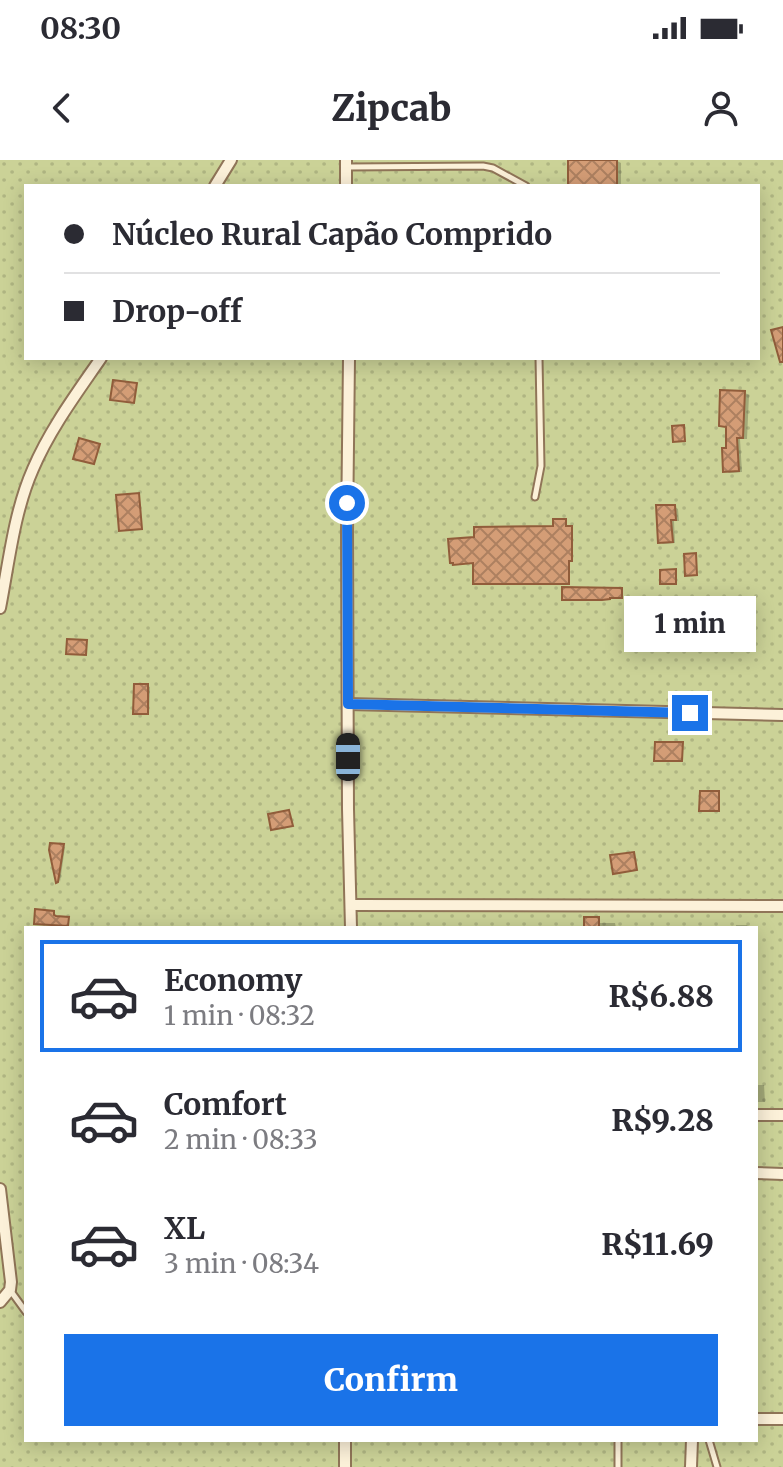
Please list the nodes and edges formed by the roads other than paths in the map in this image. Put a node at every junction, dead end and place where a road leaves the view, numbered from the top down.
1 (231, 160) edge
2 (346, 164) edge
3 (216, 184) edge
4 (522, 184) edge
5 (100, 360) edge
6 (349, 360) edge
7 (539, 360) edge
8 (535, 497) dead end
9 (0, 608) edge
10 (348, 704) junction
11 (783, 715) edge
12 (351, 905) junction
13 (783, 906) edge
14 (351, 926) edge
15 (758, 1115) edge
16 (783, 1115) edge
17 (758, 1173) edge
18 (783, 1174) edge
19 (0, 1189) edge
20 (10, 1290) junction
21 (0, 1302) edge
22 (24, 1309) edge
23 (758, 1419) edge
24 (783, 1419) edge
25 (345, 1442) edge
26 (618, 1442) edge
27 (692, 1442) edge
28 (710, 1442) edge
29 (345, 1467) edge
30 (618, 1467) edge
31 (691, 1467) edge
32 (717, 1467) edge

1 - 3 street
2 - 4 lane
5 - 9 street
6 - 10 street
7 - 8 lane
10 - 11 street
10 - 12 street
12 - 13 street
12 - 14 street
15 - 16 street
17 - 18 street
19 - 20 street
20 - 21 street
20 - 22 lane
23 - 24 street
25 - 29 street
26 - 30 lane
27 - 31 street
28 - 32 lane

